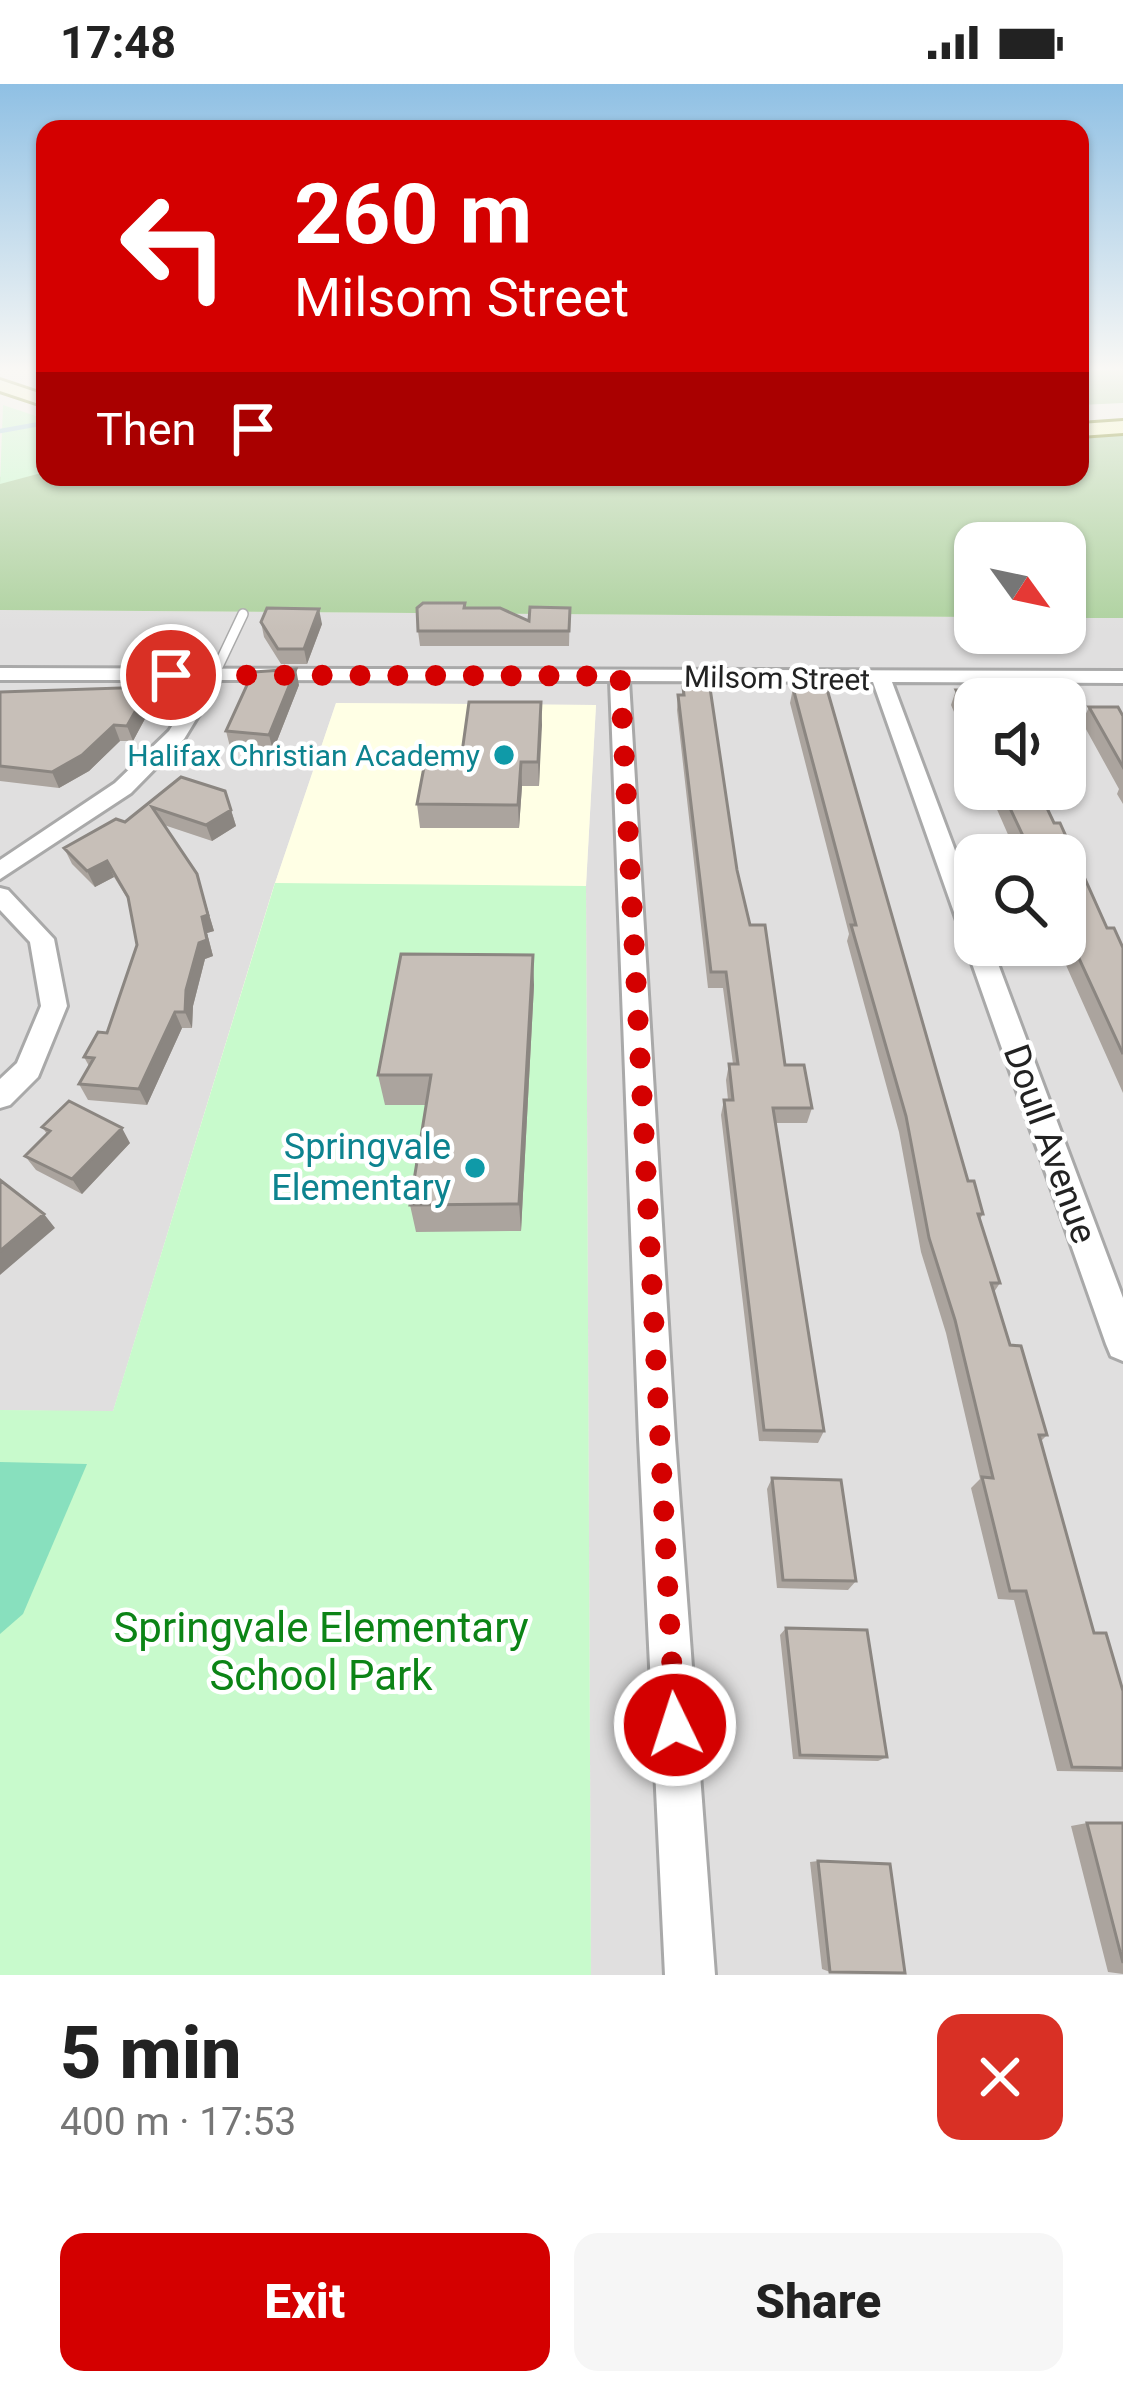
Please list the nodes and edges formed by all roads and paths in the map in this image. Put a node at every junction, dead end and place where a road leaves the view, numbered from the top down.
1 (243, 614) dead end
2 (0, 674) edge
3 (214, 675) junction
4 (620, 676) junction
5 (1123, 677) edge
6 (881, 679) junction
7 (0, 871) edge
8 (954, 880) edge
9 (0, 896) edge
10 (985, 966) edge
11 (0, 1097) edge
12 (1123, 1344) edge
13 (690, 1975) edge

1 - 3 lane
2 - 3 street, Milsom Street
3 - 4 street, Milsom Street
3 - 7 street
4 - 6 street, Milsom Street
4 - 13 street
5 - 6 street, Milsom Street
6 - 8 street, Doull Avenue
9 - 11 street
10 - 12 street, Doull Avenue

